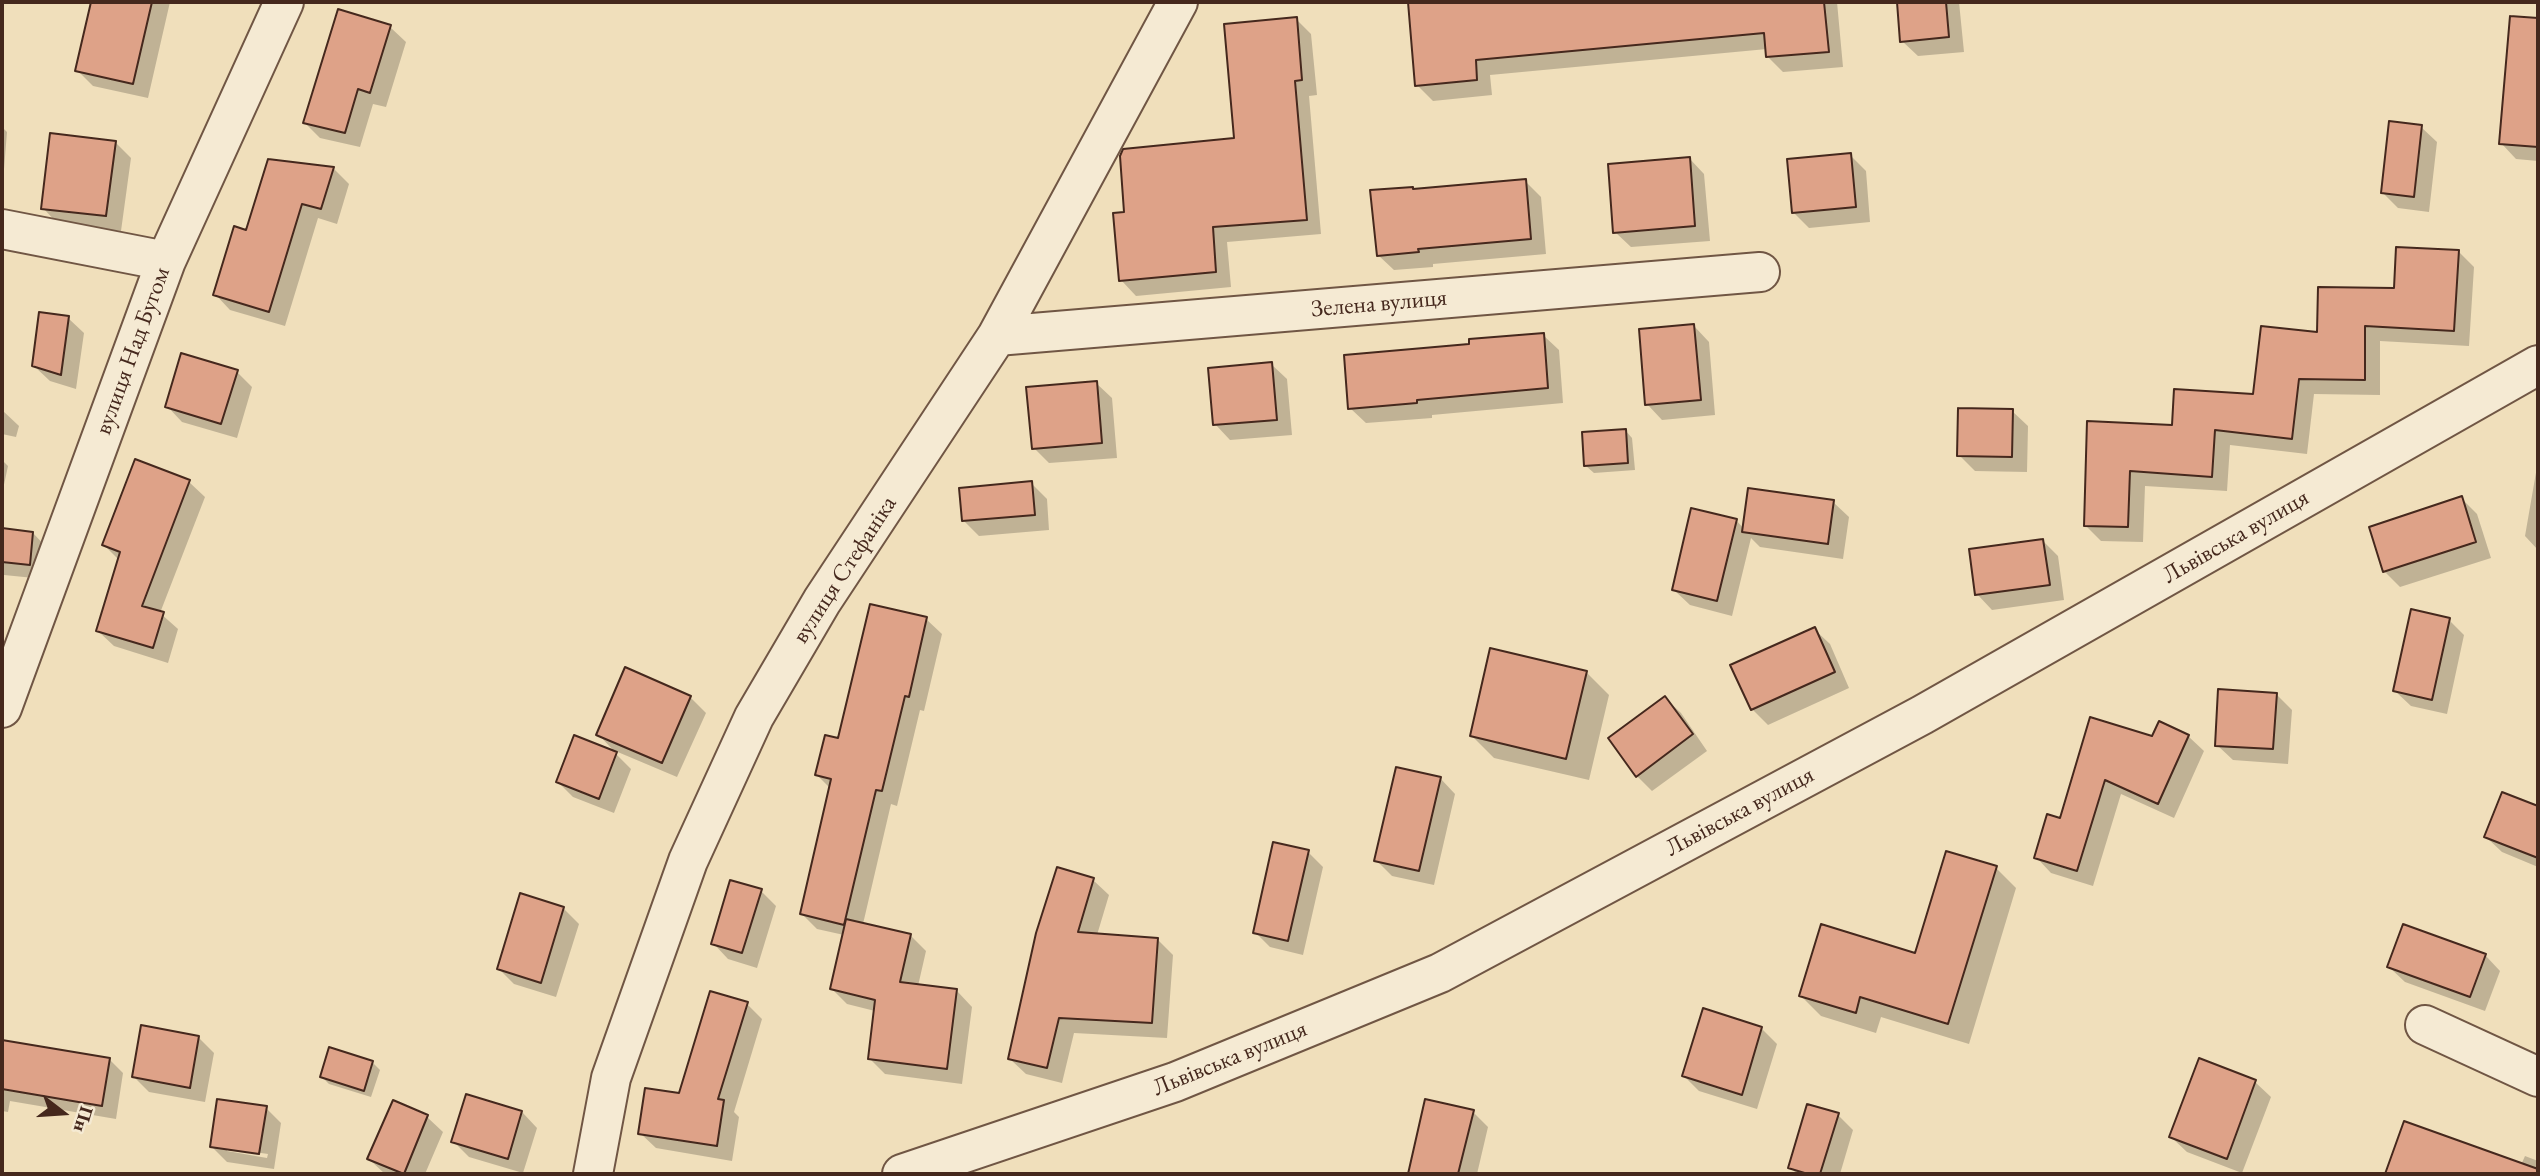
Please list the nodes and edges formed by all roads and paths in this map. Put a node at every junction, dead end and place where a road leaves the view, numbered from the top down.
1 (284, 2) edge
2 (1178, 2) edge
3 (2, 229) edge
4 (166, 261) junction
5 (1760, 272) dead end
6 (997, 336) junction
7 (2538, 365) edge
8 (4, 696) edge
9 (2425, 1025) dead end
10 (2538, 1077) edge
11 (593, 1174) edge
12 (902, 1174) edge

1 - 4 street, вулиця Над Бугом
2 - 6 street, вулиця Стефаніка
3 - 4 street
4 - 8 street, вулиця Над Бугом
5 - 6 street, Зелена вулиця
6 - 11 street, вулиця Стефаніка
7 - 12 street, Львівська вулиця
9 - 10 street

